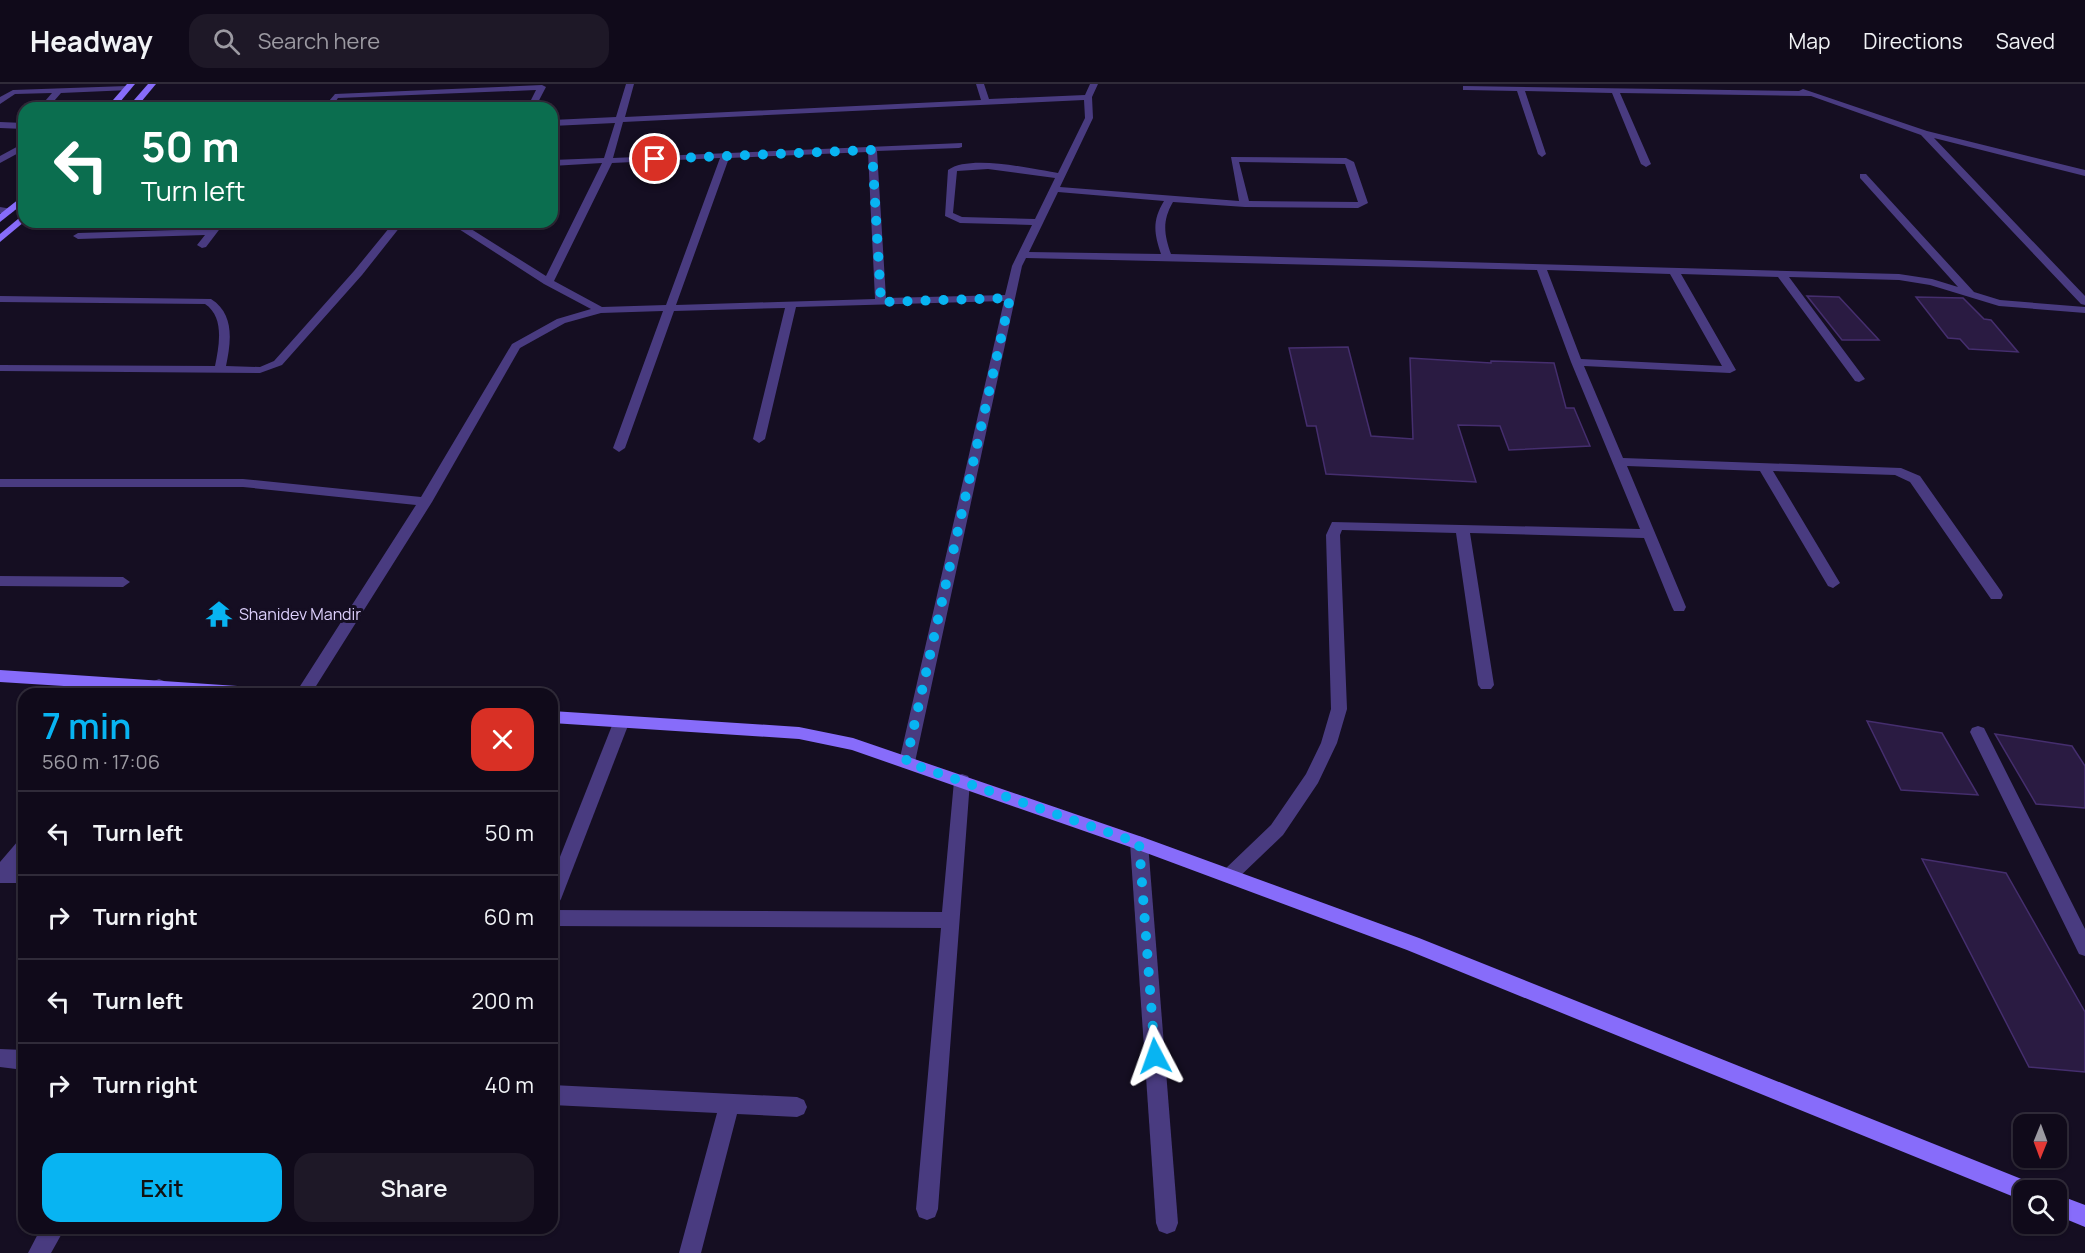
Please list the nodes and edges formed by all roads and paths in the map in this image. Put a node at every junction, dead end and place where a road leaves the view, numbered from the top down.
1 (152, 84) edge
2 (630, 84) edge
3 (980, 84) edge
4 (1094, 84) edge
5 (1781, 84) edge
6 (129, 86) edge
7 (1466, 88) dead end
8 (1520, 89) junction
9 (1615, 90) junction
10 (58, 91) junction
11 (1811, 94) junction
12 (1088, 97) junction
13 (0, 101) edge
14 (48, 102) edge
15 (115, 102) edge
16 (136, 102) edge
17 (331, 102) edge
18 (534, 102) edge
19 (986, 102) junction
20 (621, 119) junction
21 (1910, 119) dead end
22 (558, 123) edge
23 (0, 124) edge
24 (12, 125) junction
25 (18, 126) edge
26 (0, 132) edge
27 (1924, 133) junction
28 (959, 146) dead end
29 (18, 150) edge
30 (872, 150) junction
31 (1542, 154) dead end
32 (725, 156) junction
33 (0, 160) edge
34 (608, 161) junction
35 (558, 163) edge
36 (1646, 164) dead end
37 (2085, 173) edge
38 (1061, 176) junction
39 (1863, 176) dead end
40 (1055, 189) junction
41 (1170, 199) junction
42 (18, 202) edge
43 (1245, 204) junction
44 (4, 211) edge
45 (0, 219) edge
46 (18, 222) edge
47 (1039, 222) junction
48 (215, 228) edge
49 (394, 228) edge
50 (462, 228) edge
51 (212, 232) junction
52 (78, 236) dead end
53 (0, 239) edge
54 (202, 245) dead end
55 (1023, 255) junction
56 (1167, 257) junction
57 (1541, 267) junction
58 (1674, 271) junction
59 (1780, 274) junction
60 (548, 282) junction
61 (1972, 296) junction
62 (1010, 298) junction
63 (0, 299) edge
64 (881, 302) junction
65 (2085, 302) edge
66 (791, 305) junction
67 (669, 308) junction
68 (600, 310) junction
69 (2085, 310) edge
70 (1577, 362) junction
71 (0, 368) edge
72 (220, 369) junction
73 (1859, 379) dead end
74 (759, 439) dead end
75 (619, 448) dead end
76 (1619, 462) junction
77 (1764, 467) junction
78 (0, 483) edge
79 (425, 502) junction
80 (1462, 528) junction
81 (1649, 534) junction
82 (0, 581) edge
83 (123, 582) dead end
84 (1833, 584) dead end
85 (1996, 595) dead end
86 (1679, 607) dead end
87 (0, 676) edge
88 (1486, 685) dead end
89 (133, 688) edge
90 (307, 688) edge
91 (558, 718) edge
92 (621, 723) junction
93 (1978, 732) dead end
94 (906, 762) junction
95 (962, 781) junction
96 (1139, 843) junction
97 (18, 853) edge
98 (1, 874) edge
99 (18, 875) edge
100 (1230, 875) junction
101 (558, 884) edge
102 (558, 918) edge
103 (950, 920) junction
104 (2085, 948) edge
105 (0, 1058) edge
106 (18, 1060) edge
107 (558, 1095) edge
108 (730, 1104) junction
109 (797, 1107) dead end
110 (2013, 1187) edge
111 (927, 1209) dead end
112 (2067, 1209) edge
113 (2085, 1216) edge
114 (1167, 1223) dead end
115 (50, 1234) edge
116 (39, 1253) edge
117 (690, 1253) edge

1 - 16 street
2 - 20 street
3 - 19 street
4 - 12 street
5 - 11 street
6 - 10 street
6 - 15 street
7 - 8 street
8 - 9 street
8 - 31 street
9 - 11 street
9 - 36 street
10 - 13 street
10 - 14 street
11 - 27 street
12 - 19 street
12 - 38 street
17 - 18 street
19 - 20 street
20 - 22 street
20 - 34 street
21 - 27 street
23 - 24 street
24 - 25 street
24 - 26 street
27 - 37 street
27 - 65 street
28 - 30 street
29 - 33 street
30 - 32 street
30 - 64 street
32 - 34 street
32 - 67 street
34 - 35 street
34 - 60 street
38 - 40 street
38 - 47 street
39 - 61 street
40 - 41 street
40 - 47 street
41 - 43 street
41 - 56 street
42 - 44 street
43 - 43 street
44 - 45 street
46 - 53 street
47 - 55 street
48 - 51 street
49 - 72 street
50 - 60 street
51 - 52 street
51 - 54 street
55 - 56 street
55 - 62 street
56 - 57 street
57 - 58 street
57 - 70 street
58 - 59 street
58 - 70 street
59 - 61 street
59 - 73 street
60 - 68 street
61 - 69 street
62 - 64 street
62 - 94 street
63 - 72 street
64 - 66 street
66 - 67 street
66 - 74 street
67 - 68 street
67 - 75 street
68 - 79 street
70 - 76 street
71 - 72 street
76 - 77 street
76 - 81 street
77 - 84 street
77 - 85 street
78 - 79 street
79 - 90 street
80 - 81 street
80 - 88 street
80 - 100 street
81 - 86 street
82 - 83 street
87 - 89 street
91 - 92 street
92 - 94 street
92 - 101 street
93 - 104 street
94 - 95 street
95 - 96 street
95 - 103 street
96 - 100 street
96 - 114 street
97 - 98 street
98 - 99 street
100 - 110 street
102 - 103 street
103 - 111 street
105 - 106 street
107 - 108 street
108 - 109 street
108 - 117 street
112 - 113 street
115 - 116 street

